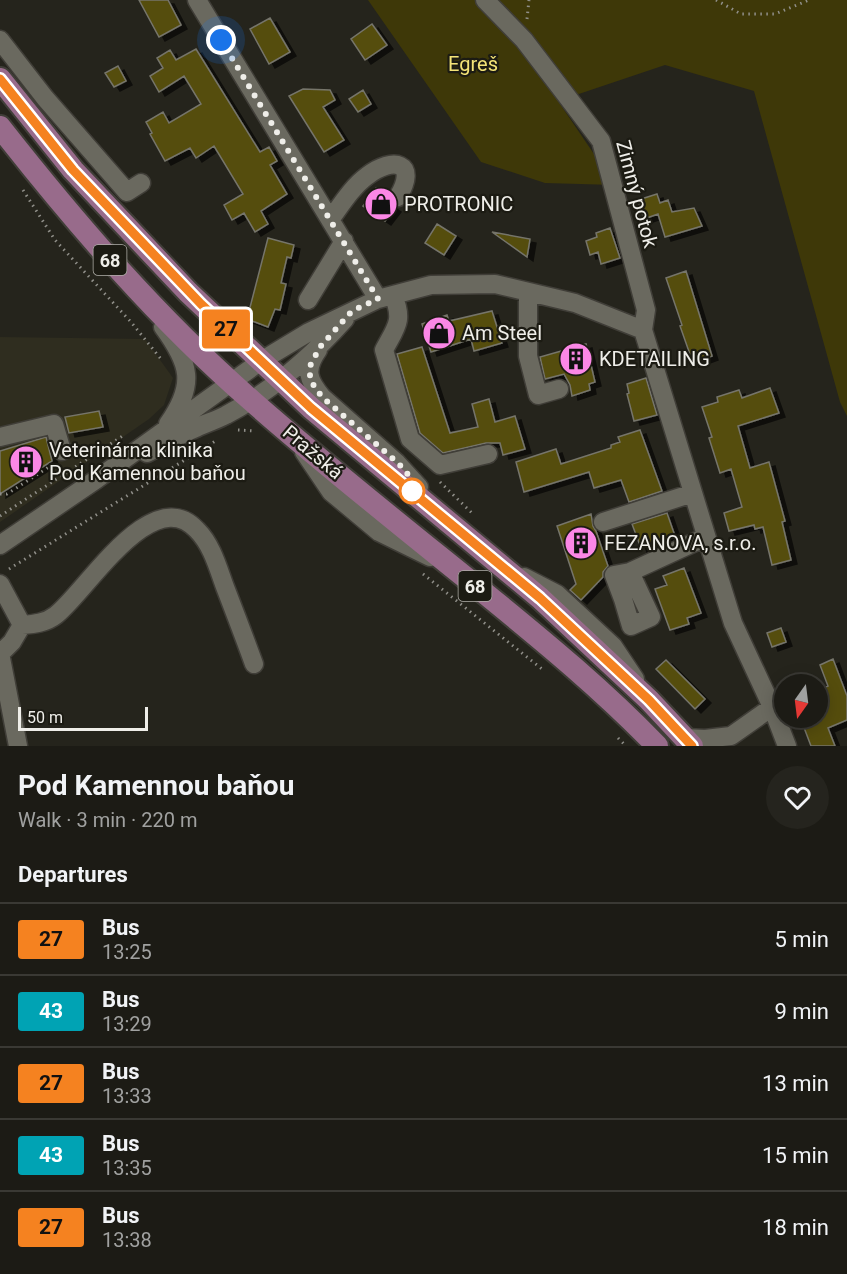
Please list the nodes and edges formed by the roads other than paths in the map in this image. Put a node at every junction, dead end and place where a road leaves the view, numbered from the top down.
1 (197, 0) edge
2 (485, 0) edge
3 (0, 39) edge
4 (0, 79) edge
5 (0, 127) edge
6 (141, 183) dead end
7 (398, 197) dead end
8 (330, 220) junction
9 (344, 241) junction
10 (126, 278) junction
11 (528, 292) junction
12 (385, 297) junction
13 (308, 300) dead end
14 (352, 311) junction
15 (643, 330) junction
16 (320, 347) junction
17 (261, 361) junction
18 (280, 380) junction
19 (232, 382) junction
20 (559, 389) dead end
21 (251, 400) junction
22 (225, 416) junction
23 (163, 430) junction
24 (290, 432) junction
25 (0, 437) edge
26 (488, 454) dead end
27 (56, 456) road end
28 (97, 479) junction
29 (693, 493) junction
30 (603, 522) dead end
31 (458, 528) junction
32 (706, 537) junction
33 (0, 544) edge
34 (630, 572) dead end
35 (0, 584) edge
36 (22, 625) junction
37 (0, 654) edge
38 (254, 664) dead end
39 (772, 707) junction
40 (730, 741) edge
41 (689, 742) edge
42 (18, 746) edge
43 (657, 746) edge
44 (787, 746) edge

1 - 8 street
2 - 15 street, Zimný potok
3 - 6 street
4 - 17 main road, Pražská / 68
5 - 10 main road, Pražská / 68
7 - 8 street
8 - 9 street
9 - 12 street
9 - 13 street
10 - 19 main road, Pražská / 68
10 - 23 street
11 - 12 street
11 - 15 street
11 - 20 street
12 - 14 street
12 - 26 street
14 - 16 street
14 - 17 street
15 - 29 street, Zimný potok
16 - 18 street
16 - 31 street, Pražská
17 - 18 main road, Pražská / 68
17 - 19 street
18 - 21 street
18 - 31 main road, Pražská / 68
19 - 21 main road, Pražská / 68
19 - 23 street
21 - 22 street
21 - 24 main road, Pražská / 68
22 - 24 street
22 - 28 street
23 - 28 street
24 - 43 main road, Pražská / 68
25 - 27 street
28 - 33 street
29 - 30 street
29 - 32 street, Zimný potok
31 - 41 main road, Pražská / 68
32 - 34 street
32 - 39 street, Zimný potok
35 - 36 street
36 - 37 street
36 - 38 street
37 - 42 street
39 - 40 street
39 - 44 street, Zimný potok
40 - 41 street

